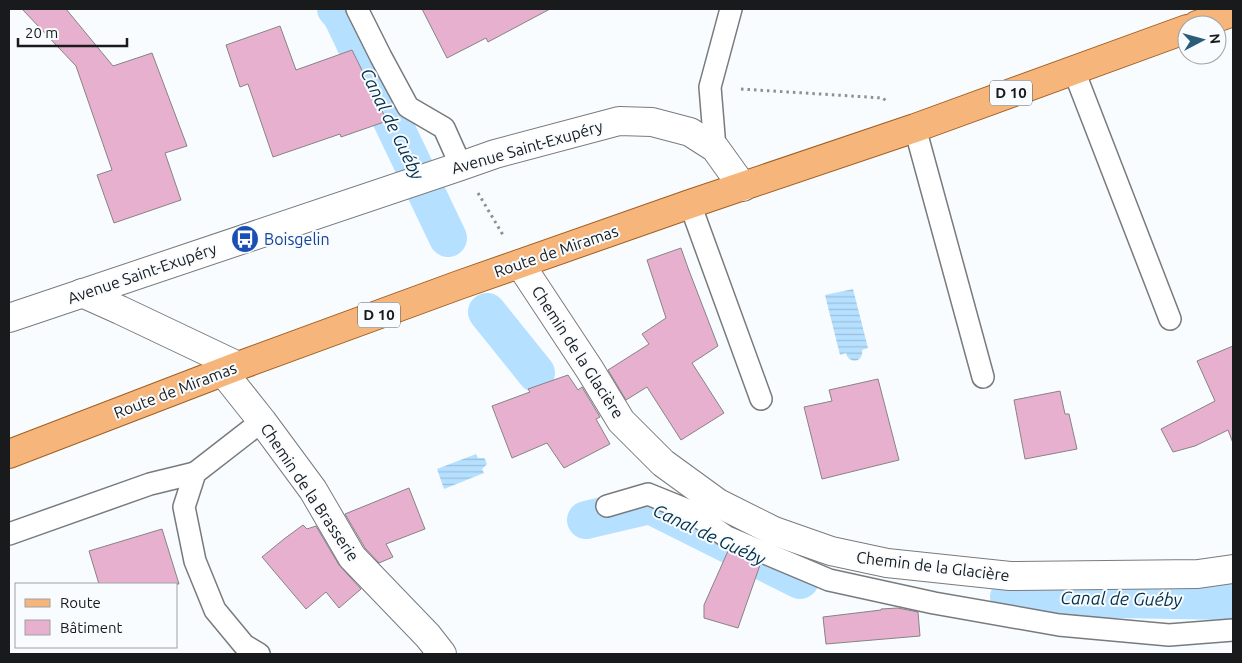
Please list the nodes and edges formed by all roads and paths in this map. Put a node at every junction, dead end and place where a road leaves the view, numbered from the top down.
1 (357, 9) edge
2 (731, 9) edge
3 (1177, 33) edge
4 (1074, 71) junction
5 (710, 87) junction
6 (915, 128) junction
7 (715, 148) junction
8 (461, 166) junction
9 (743, 187) junction
10 (690, 204) junction
11 (520, 264) junction
12 (82, 293) junction
13 (9, 318) edge
14 (1170, 319) dead end
15 (230, 369) junction
16 (983, 378) dead end
17 (761, 399) dead end
18 (262, 421) junction
19 (9, 454) edge
20 (195, 473) junction
21 (607, 506) dead end
22 (9, 534) edge
23 (1233, 569) edge
24 (1233, 630) edge
25 (259, 654) edge
26 (442, 654) edge

1 - 8 lane
2 - 5 lane
3 - 4 main road, Route de Miramas / D 10
4 - 6 main road, Route de Miramas / D 10
4 - 14 lane
5 - 6 path
5 - 7 lane
6 - 9 main road, Route de Miramas / D 10
6 - 16 lane
7 - 8 street, Avenue Saint-Exupéry
7 - 9 street, Avenue Saint-Exupéry
8 - 11 path
8 - 12 street, Avenue Saint-Exupéry
9 - 10 main road, Route de Miramas / D 10
10 - 11 main road, Route de Miramas / D 10
10 - 17 lane
11 - 15 main road, Route de Miramas / D 10
11 - 23 street, Chemin de la Glacière
12 - 13 street, Avenue Saint-Exupéry
12 - 15 street
15 - 18 street, Chemin de la Brasserie
15 - 19 main road, Route de Miramas / D 10
18 - 20 lane
18 - 26 street, Chemin de la Brasserie
20 - 22 lane
20 - 25 lane
21 - 24 lane

